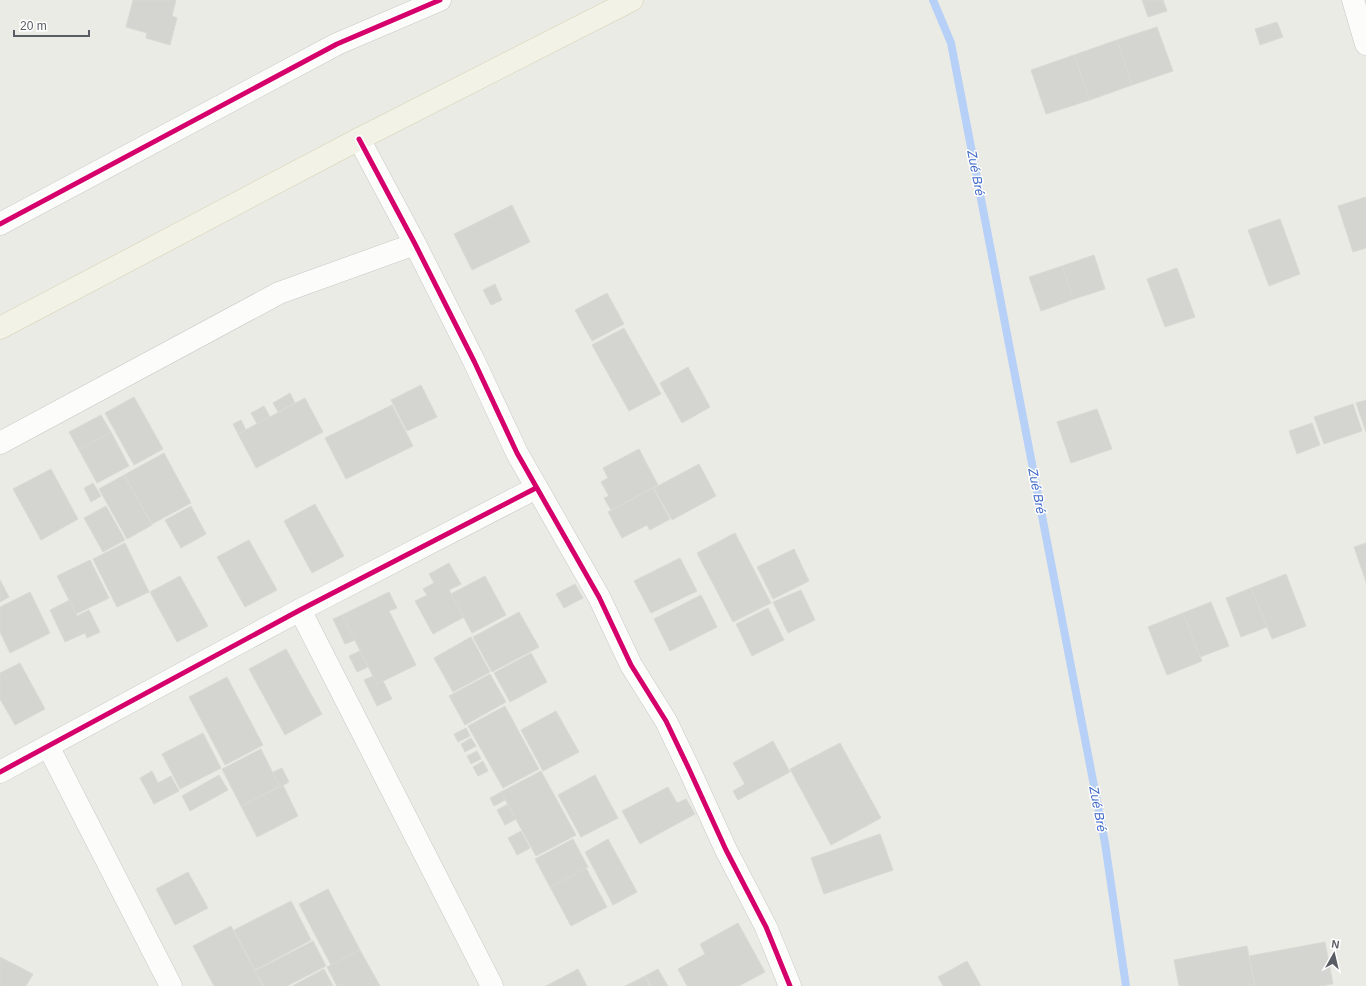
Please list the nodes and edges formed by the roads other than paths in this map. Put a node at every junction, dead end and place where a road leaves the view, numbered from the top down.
1 (440, 0) edge
2 (632, 0) edge
3 (1353, 0) edge
4 (1366, 44) edge
5 (359, 139) junction
6 (0, 224) edge
7 (415, 244) junction
8 (0, 328) edge
9 (0, 443) edge
10 (536, 488) junction
11 (300, 610) junction
12 (48, 746) junction
13 (0, 772) edge
14 (171, 986) edge
15 (492, 986) edge
16 (790, 986) edge

1 - 6 street
2 - 5 main road
3 - 4 street
5 - 7 street
5 - 8 main road
7 - 9 street
7 - 10 street
10 - 11 street
10 - 16 street
11 - 12 street
11 - 15 street
12 - 13 street
12 - 14 street

